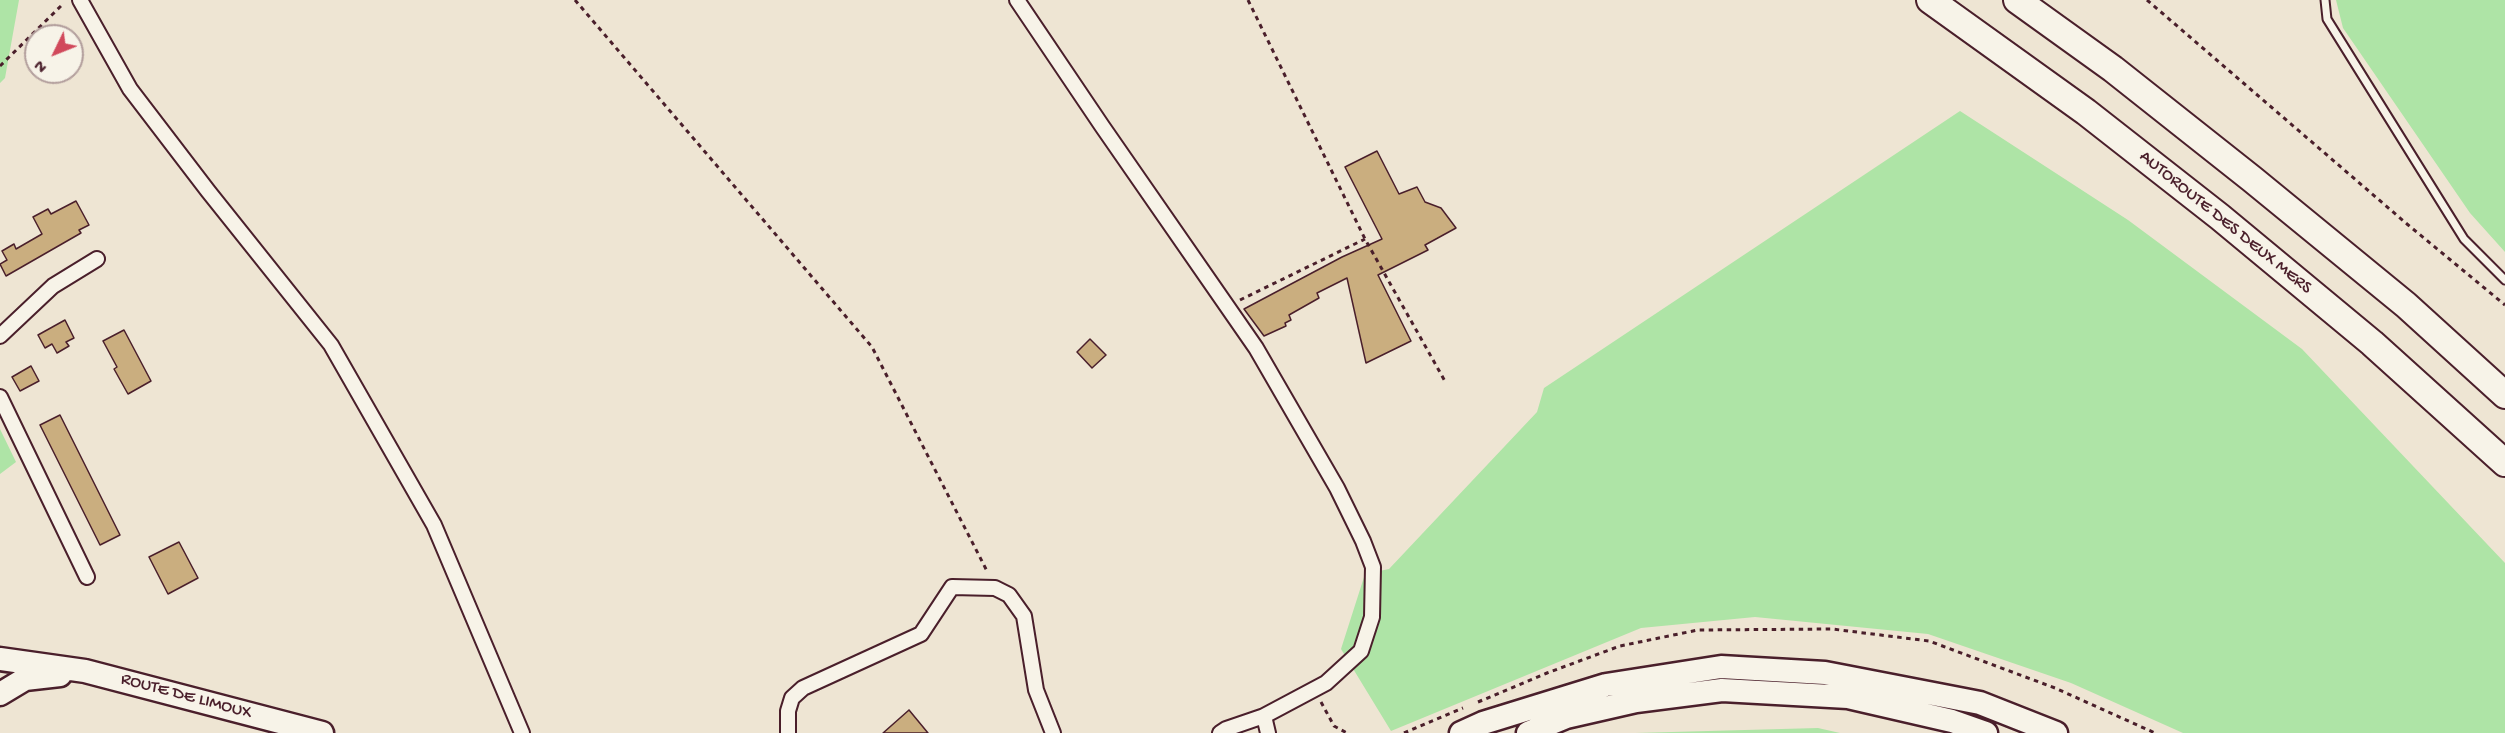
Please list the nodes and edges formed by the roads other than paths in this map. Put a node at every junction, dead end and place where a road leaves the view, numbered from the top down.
1 (80, 0) edge
2 (1017, 0) edge
3 (1930, 0) edge
4 (2017, 0) edge
5 (2325, 0) edge
6 (97, 259) dead end
7 (2505, 280) edge
8 (0, 336) edge
9 (2505, 396) edge
10 (0, 397) edge
11 (2505, 463) edge
12 (87, 577) dead end
13 (0, 659) edge
14 (85, 671) junction
15 (0, 694) edge
16 (1264, 716) junction
17 (322, 733) edge
18 (522, 733) edge
19 (788, 733) edge
20 (1053, 733) edge
21 (1220, 733) edge
22 (1269, 733) edge
23 (1461, 733) edge
24 (1528, 733) edge
25 (1986, 733) edge
26 (2056, 733) edge

1 - 18 street
2 - 16 street
3 - 11 highway, AUTOROUTE DES DEUX MERS
4 - 9 highway
5 - 7 lane
6 - 8 street
10 - 12 street
13 - 14 main road, ROUTE DE LIMOUX
14 - 15 main road
14 - 17 main road, ROUTE DE LIMOUX
16 - 21 street
16 - 22 street
19 - 20 street
23 - 26 main road
24 - 25 main road

